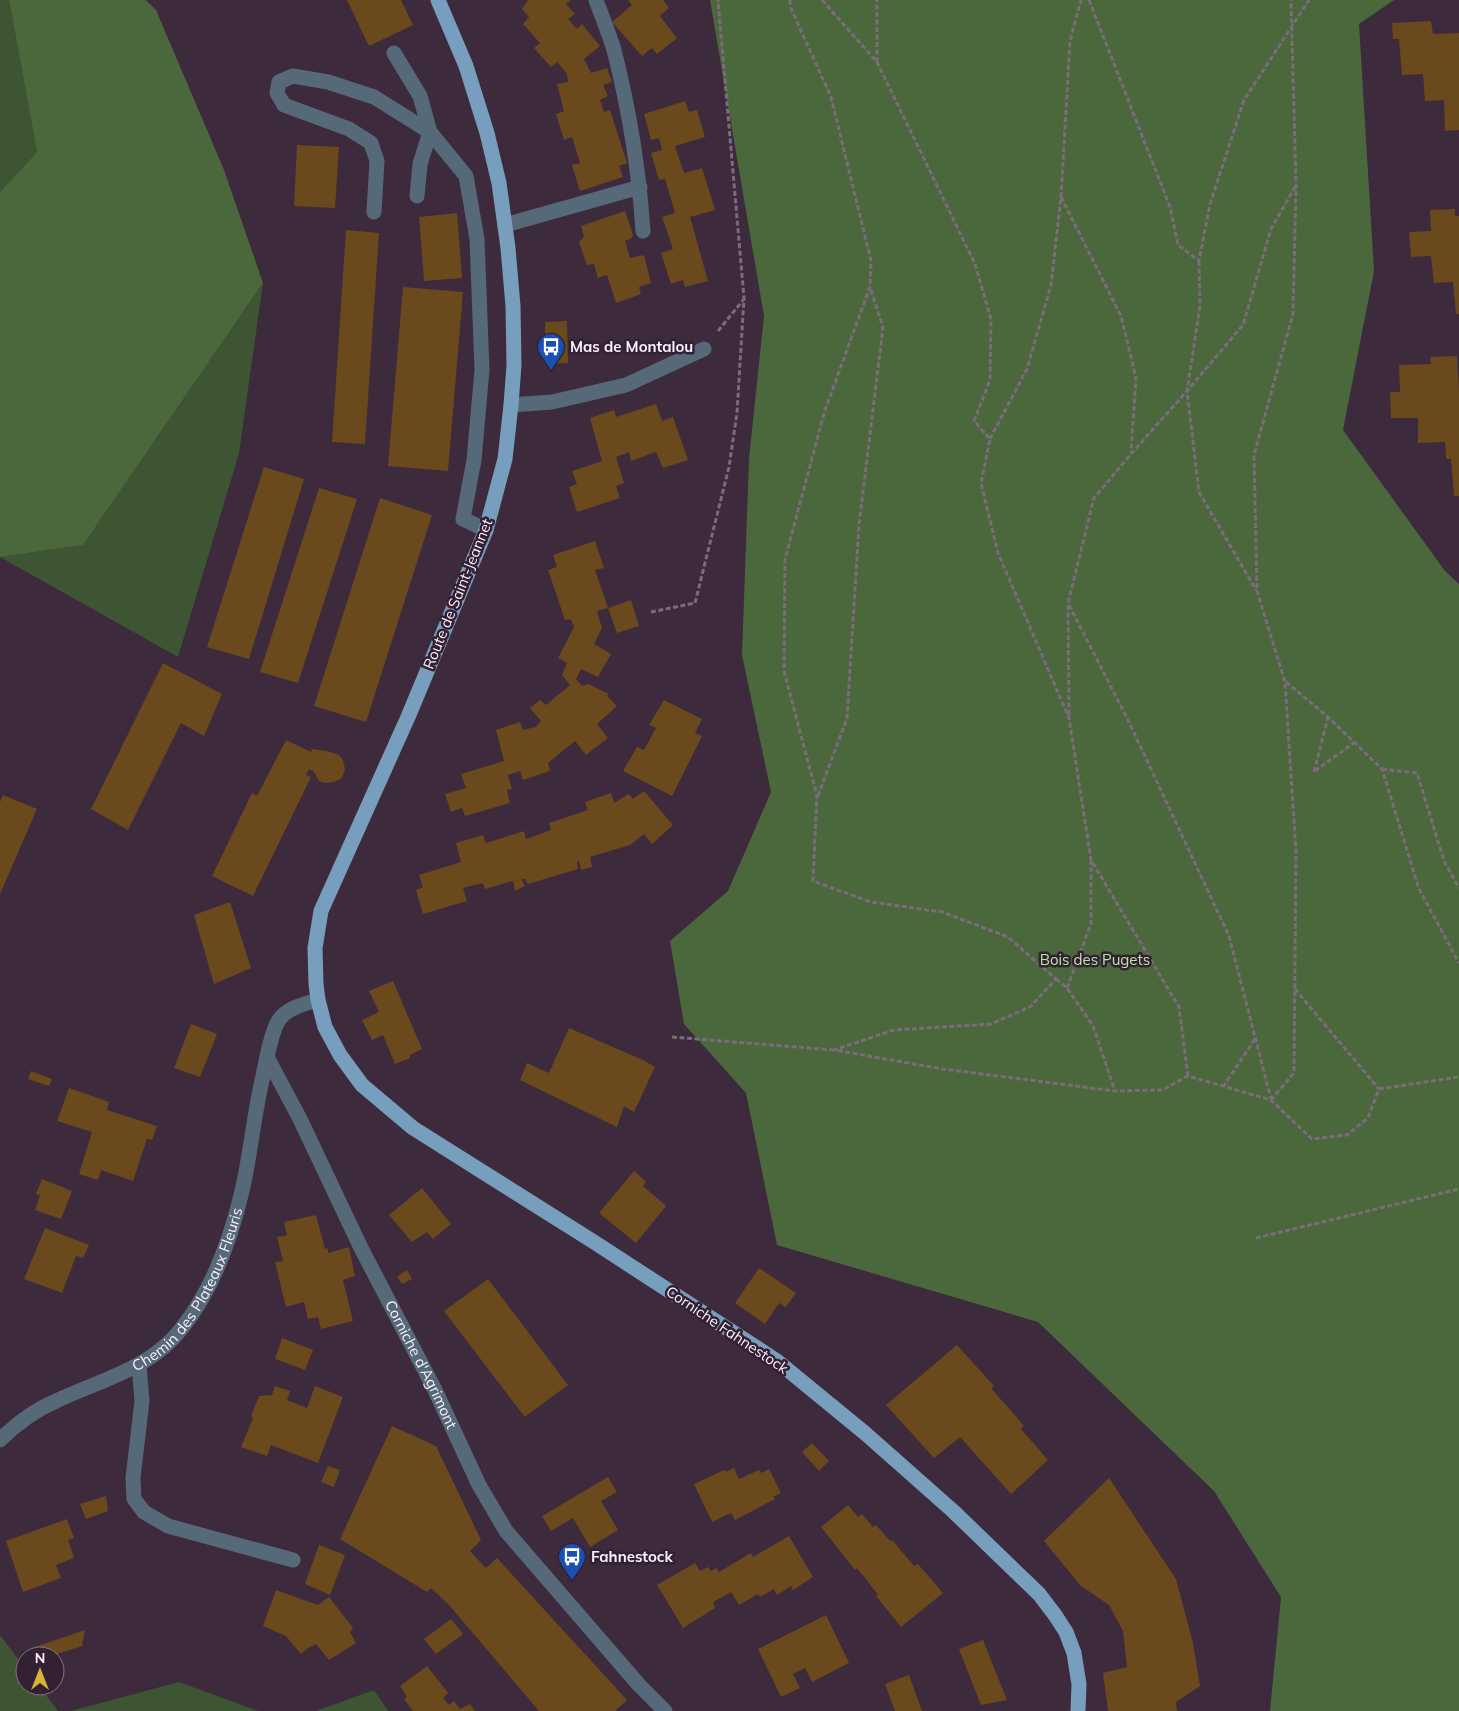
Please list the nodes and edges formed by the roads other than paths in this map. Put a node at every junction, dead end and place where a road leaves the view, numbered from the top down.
1 (438, 0) edge
2 (596, 0) edge
3 (394, 53) dead end
4 (430, 132) junction
5 (640, 187) junction
6 (417, 196) dead end
7 (374, 212) dead end
8 (505, 225) junction
9 (643, 231) dead end
10 (704, 348) road end
11 (511, 405) junction
12 (486, 530) junction
13 (318, 1000) junction
14 (267, 1057) junction
15 (139, 1365) junction
16 (0, 1440) edge
17 (293, 1560) dead end
18 (657, 1709) edge
19 (1078, 1711) edge

1 - 8 main road, Route de Saint-Jeannet
2 - 5 street
3 - 4 street
4 - 6 street
4 - 7 street
4 - 12 street
5 - 8 street
5 - 9 street
8 - 11 main road, Route de Saint-Jeannet
10 - 11 street
11 - 12 main road, Route de Saint-Jeannet
12 - 13 main road, Route de Saint-Jeannet
13 - 14 street
13 - 19 main road, Corniche Fahnestock
14 - 15 street, Chemin des Plateaux Fleuris
14 - 18 street, Corniche d'Agrimont
15 - 16 street, Chemin des Plateaux Fleuris
15 - 17 street

